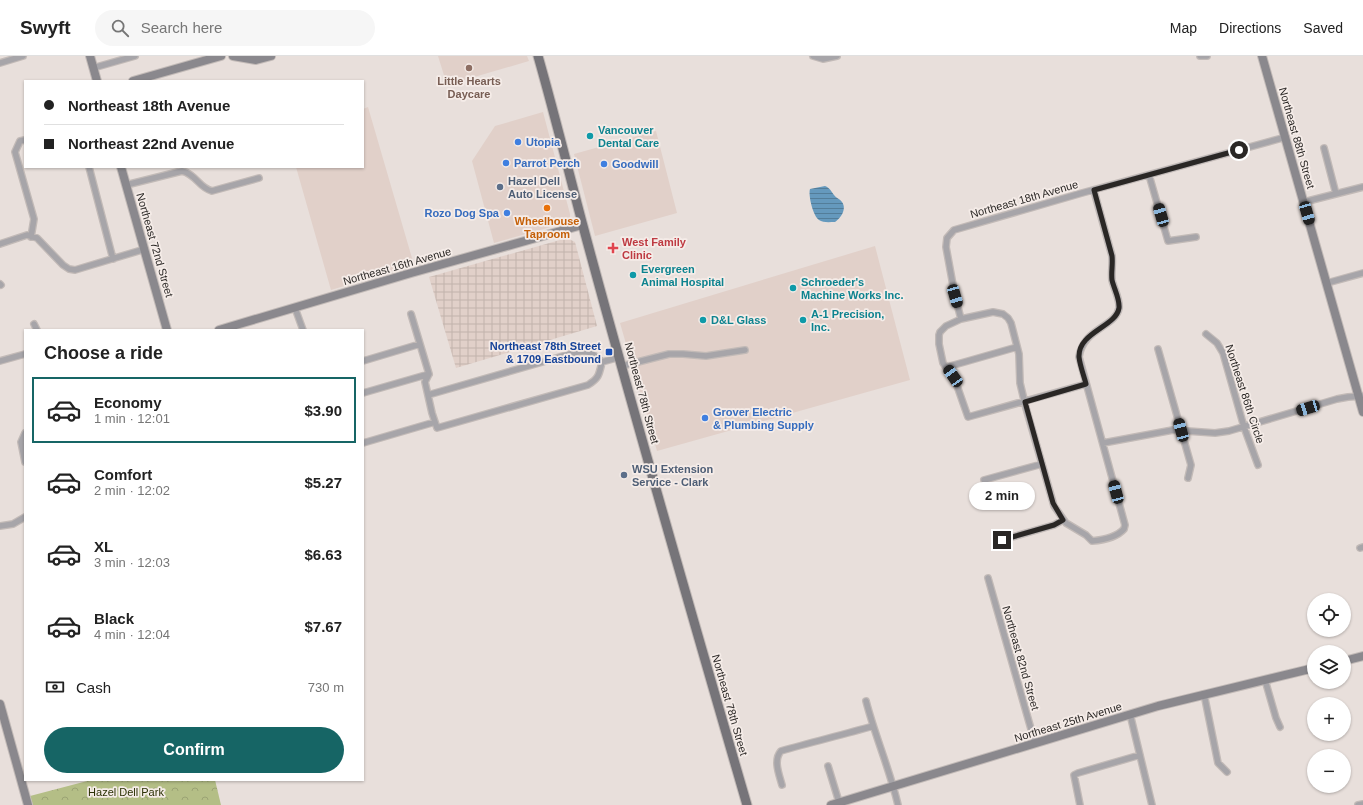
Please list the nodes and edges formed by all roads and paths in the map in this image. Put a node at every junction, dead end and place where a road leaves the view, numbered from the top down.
1 (24, 56) edge
2 (90, 56) edge
3 (135, 56) edge
4 (222, 56) edge
5 (233, 56) edge
6 (272, 56) edge
7 (538, 56) edge
8 (814, 56) edge
9 (837, 56) edge
10 (1201, 56) edge
11 (1207, 56) edge
12 (1262, 56) edge
13 (0, 63) edge
14 (93, 68) junction
15 (96, 80) edge
16 (137, 80) edge
17 (1286, 137) junction
18 (24, 140) edge
19 (1324, 148) dead end
20 (89, 168) edge
21 (120, 168) edge
22 (1149, 175) junction
23 (259, 178) dead end
24 (126, 185) junction
25 (1363, 187) edge
26 (1094, 190) junction
27 (1336, 194) junction
28 (1304, 202) junction
29 (582, 225) junction
30 (31, 237) junction
31 (1196, 237) dead end
32 (0, 244) edge
33 (144, 249) junction
34 (113, 259) junction
35 (1363, 273) edge
36 (1327, 283) junction
37 (295, 308) junction
38 (411, 314) dead end
39 (961, 319) junction
40 (34, 324) dead end
41 (36, 329) edge
42 (167, 329) edge
43 (222, 329) edge
44 (302, 329) edge
45 (1206, 334) dead end
46 (420, 344) junction
47 (1017, 347) junction
48 (1158, 349) dead end
49 (745, 350) dead end
50 (24, 354) edge
51 (620, 357) junction
52 (0, 361) edge
53 (364, 361) edge
54 (602, 362) junction
55 (622, 366) junction
56 (947, 367) junction
57 (429, 374) junction
58 (1086, 384) junction
59 (364, 393) edge
60 (428, 395) junction
61 (1361, 397) edge
62 (1025, 402) junction
63 (1363, 412) edge
64 (435, 422) junction
65 (1244, 427) junction
66 (1181, 430) junction
67 (24, 435) edge
68 (1103, 443) junction
69 (364, 444) edge
70 (24, 457) edge
71 (1042, 464) junction
72 (1258, 465) dead end
73 (1188, 478) dead end
74 (984, 480) dead end
75 (24, 518) edge
76 (1063, 520) junction
77 (0, 526) edge
78 (1002, 540) dead end
79 (988, 578) dead end
80 (1363, 656) edge
81 (1351, 659) edge
82 (1307, 670) edge
83 (1265, 680) junction
84 (1204, 694) junction
85 (866, 701) dead end
86 (0, 704) edge
87 (1130, 714) junction
88 (873, 726) junction
89 (1280, 727) dead end
90 (1035, 743) junction
91 (1140, 754) junction
92 (828, 766) dead end
93 (1227, 772) dead end
94 (782, 785) dead end
95 (893, 786) junction
96 (835, 804) edge
97 (1363, 804) edge
98 (28, 805) edge
99 (747, 805) edge
100 (898, 805) edge
101 (1080, 805) edge
102 (1152, 805) edge
103 (1358, 805) edge

1 - 13 street
2 - 14 street
3 - 14 street
4 - 16 street
5 - 6 street
7 - 29 main road, Northeast 78th Street
8 - 9 street
10 - 11 street
12 - 17 street, Northeast 88th Street
14 - 15 street
17 - 22 street, Northeast 18th Avenue
17 - 28 street, Northeast 88th Street
18 - 30 street
19 - 27 street
20 - 34 street
21 - 24 street, Northeast 72nd Street
22 - 26 street, Northeast 18th Avenue
22 - 31 street
23 - 24 street
24 - 33 street, Northeast 72nd Street
25 - 27 street
26 - 39 street, Northeast 18th Avenue
26 - 58 street
27 - 28 street
28 - 36 street, Northeast 88th Street
29 - 37 street, Northeast 16th Avenue
29 - 51 main road, Northeast 78th Street
30 - 32 street
30 - 34 street
33 - 34 street
33 - 42 street, Northeast 72nd Street
35 - 36 street
36 - 61 street, Northeast 88th Street
37 - 43 street, Northeast 16th Avenue
37 - 44 street
38 - 46 street
39 - 47 street
39 - 56 street
40 - 41 street
45 - 65 street, Northeast 86th Circle
46 - 53 street
46 - 57 street
47 - 56 street
47 - 62 street
48 - 66 street
49 - 55 street
50 - 52 street
51 - 54 street
51 - 55 main road, Northeast 78th Street
54 - 60 street
54 - 64 street
55 - 99 main road, Northeast 78th Street
56 - 62 street
57 - 59 street
57 - 60 street
58 - 62 street
58 - 68 street
60 - 64 street
61 - 63 street, Northeast 88th Street
61 - 65 street
62 - 71 street
64 - 69 street
65 - 66 street
65 - 72 street, Northeast 86th Circle
66 - 68 street
66 - 73 street
67 - 70 street
68 - 76 street
71 - 74 street
71 - 76 street
75 - 77 street
76 - 78 street
79 - 90 street, Northeast 82nd Street
80 - 81 street
82 - 83 street, Northeast 25th Avenue
83 - 84 street, Northeast 25th Avenue
83 - 89 street
84 - 87 street, Northeast 25th Avenue
84 - 93 street
85 - 88 street
86 - 98 street
87 - 90 street, Northeast 25th Avenue
87 - 91 street
88 - 94 street
88 - 95 street
90 - 95 street, Northeast 25th Avenue
91 - 101 street
91 - 102 street
92 - 96 street
95 - 96 street, Northeast 25th Avenue
95 - 100 street
97 - 103 street

